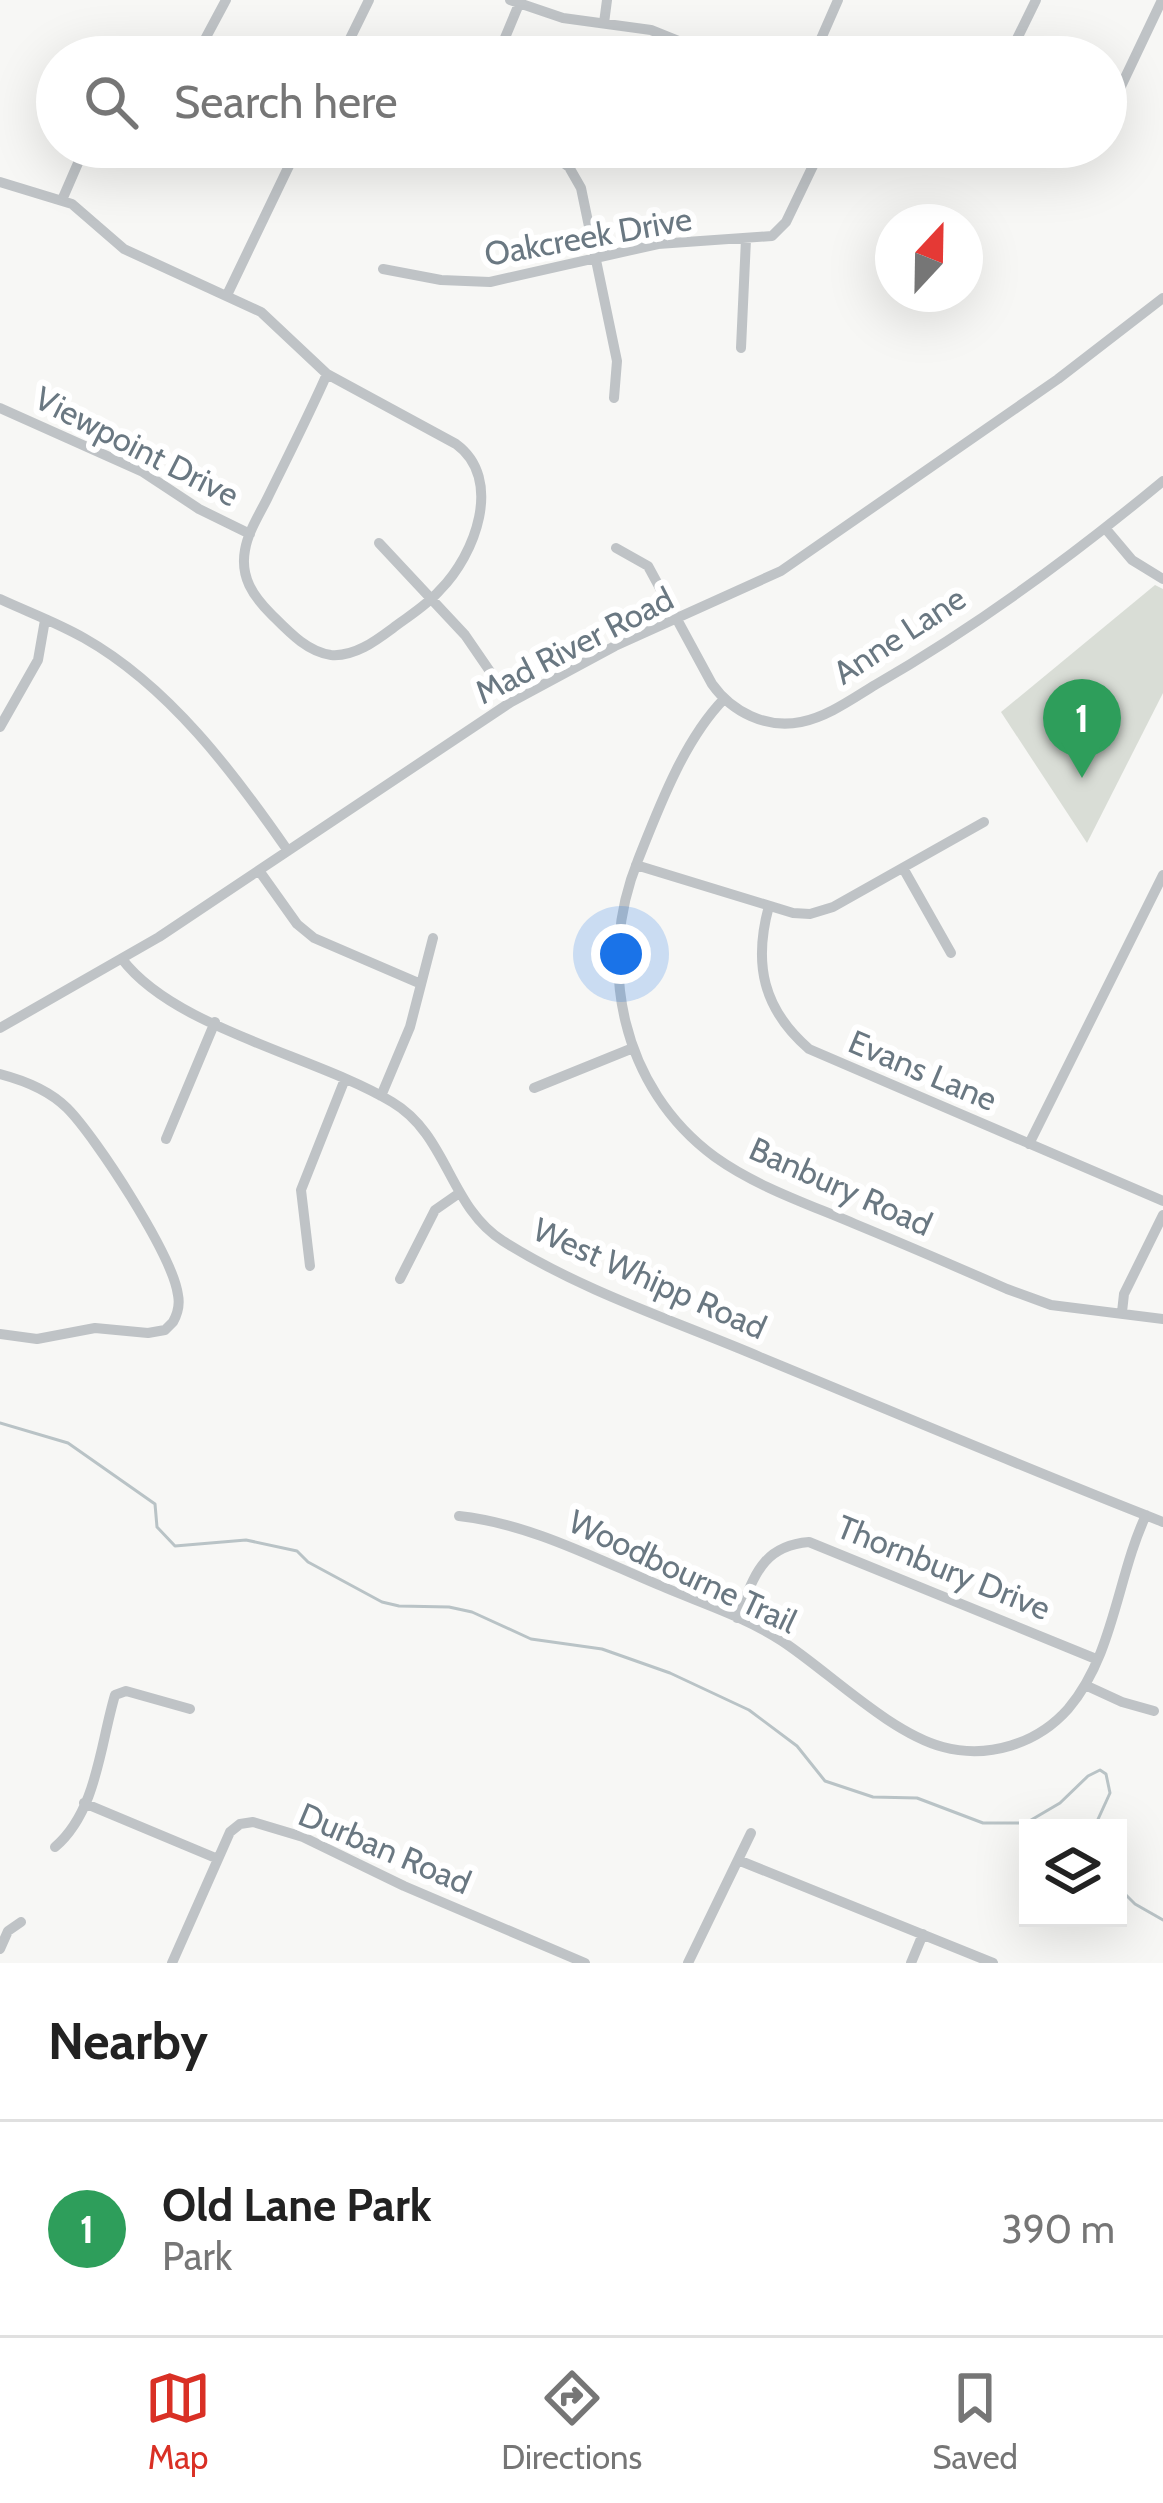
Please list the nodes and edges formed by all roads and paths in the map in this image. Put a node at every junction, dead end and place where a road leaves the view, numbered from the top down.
1 (226, 0) edge
2 (369, 0) edge
3 (607, 0) edge
4 (838, 0) edge
5 (1036, 0) edge
6 (1162, 0) edge
7 (515, 2) edge
8 (604, 23) junction
9 (206, 36) edge
10 (351, 36) edge
11 (504, 36) edge
12 (666, 36) edge
13 (822, 36) edge
14 (1018, 36) edge
15 (1127, 74) edge
16 (76, 168) edge
17 (288, 168) edge
18 (569, 168) edge
19 (812, 168) edge
20 (0, 182) edge
21 (62, 200) junction
22 (746, 239) junction
23 (596, 258) junction
24 (383, 269) dead end
25 (227, 295) junction
26 (1163, 298) edge
27 (741, 348) dead end
28 (327, 374) junction
29 (614, 398) dead end
30 (0, 408) edge
31 (1163, 481) edge
32 (1105, 528) junction
33 (250, 534) junction
34 (379, 543) dead end
35 (616, 548) dead end
36 (1163, 579) edge
37 (432, 598) junction
38 (0, 599) edge
39 (45, 620) junction
40 (677, 620) junction
41 (724, 699) junction
42 (511, 703) junction
43 (0, 727) edge
44 (984, 822) dead end
45 (289, 851) junction
46 (636, 865) junction
47 (903, 868) junction
48 (260, 872) junction
49 (1163, 875) edge
50 (770, 906) junction
51 (434, 938) dead end
52 (951, 953) dead end
53 (122, 959) junction
54 (422, 984) junction
55 (215, 1022) junction
56 (0, 1028) edge
57 (633, 1048) junction
58 (0, 1073) edge
59 (345, 1079) junction
60 (534, 1088) dead end
61 (381, 1096) junction
62 (166, 1139) dead end
63 (1029, 1144) junction
64 (458, 1194) junction
65 (1163, 1201) edge
66 (1163, 1214) edge
67 (310, 1266) dead end
68 (400, 1279) dead end
69 (1122, 1312) junction
70 (1163, 1319) edge
71 (0, 1334) edge
72 (1146, 1515) junction
73 (459, 1516) dead end
74 (1163, 1522) edge
75 (736, 1618) junction
76 (1096, 1659) junction
77 (1085, 1685) junction
78 (190, 1709) dead end
79 (1154, 1711) dead end
80 (84, 1803) junction
81 (751, 1833) dead end
82 (55, 1847) dead end
83 (218, 1859) junction
84 (738, 1860) junction
85 (21, 1922) dead end
86 (923, 1934) junction
87 (0, 1949) edge
88 (172, 1963) edge
89 (585, 1963) edge
90 (688, 1963) edge
91 (911, 1963) edge
92 (993, 1963) edge

1 - 9 street
2 - 10 street
3 - 8 street
4 - 13 street
5 - 14 street
6 - 15 street
7 - 8 street
7 - 11 street
8 - 12 street
16 - 21 street
17 - 25 street
18 - 23 street
19 - 22 street, Oakcreek Drive
20 - 21 street
21 - 25 street
22 - 23 street, Oakcreek Drive
22 - 27 street
23 - 24 street, Oakcreek Drive
23 - 29 street
25 - 28 street
26 - 40 street, Mad River Road
28 - 33 street
28 - 37 street
30 - 33 street, Viewpoint Drive
31 - 32 street, Anne Lane
32 - 36 street
32 - 41 street, Anne Lane
33 - 37 street
34 - 37 street
35 - 40 street
37 - 42 street
38 - 39 street
39 - 43 street
39 - 45 street
40 - 41 street
40 - 42 street, Mad River Road
41 - 46 street, Banbury Road
42 - 45 street, Mad River Road
44 - 47 street
45 - 48 street, Mad River Road
46 - 50 street
46 - 57 street, Banbury Road
47 - 50 street
47 - 52 street
48 - 53 street, Mad River Road
48 - 54 street
49 - 63 street
50 - 63 street, Evans Lane
51 - 54 street
53 - 55 street, West Whipp Road
53 - 56 street, Mad River Road
54 - 61 street
55 - 59 street, West Whipp Road
55 - 62 street
57 - 60 street
57 - 69 street, Banbury Road
58 - 71 street
59 - 61 street, West Whipp Road
59 - 67 street
61 - 64 street, West Whipp Road
63 - 65 street, Evans Lane
64 - 68 street
64 - 72 street, West Whipp Road
66 - 69 street
69 - 70 street, Banbury Road
72 - 74 street, West Whipp Road
72 - 76 street, Woodbourne Trail
73 - 75 street, Woodbourne Trail
75 - 76 street, Thornbury Drive
75 - 77 street, Woodbourne Trail
76 - 77 street, Woodbourne Trail
77 - 79 street
78 - 80 street
80 - 82 street
80 - 83 street
81 - 84 street
83 - 88 street, Durban Road
83 - 89 street, Durban Road
84 - 86 street
84 - 90 street
85 - 87 street
86 - 91 street
86 - 92 street

